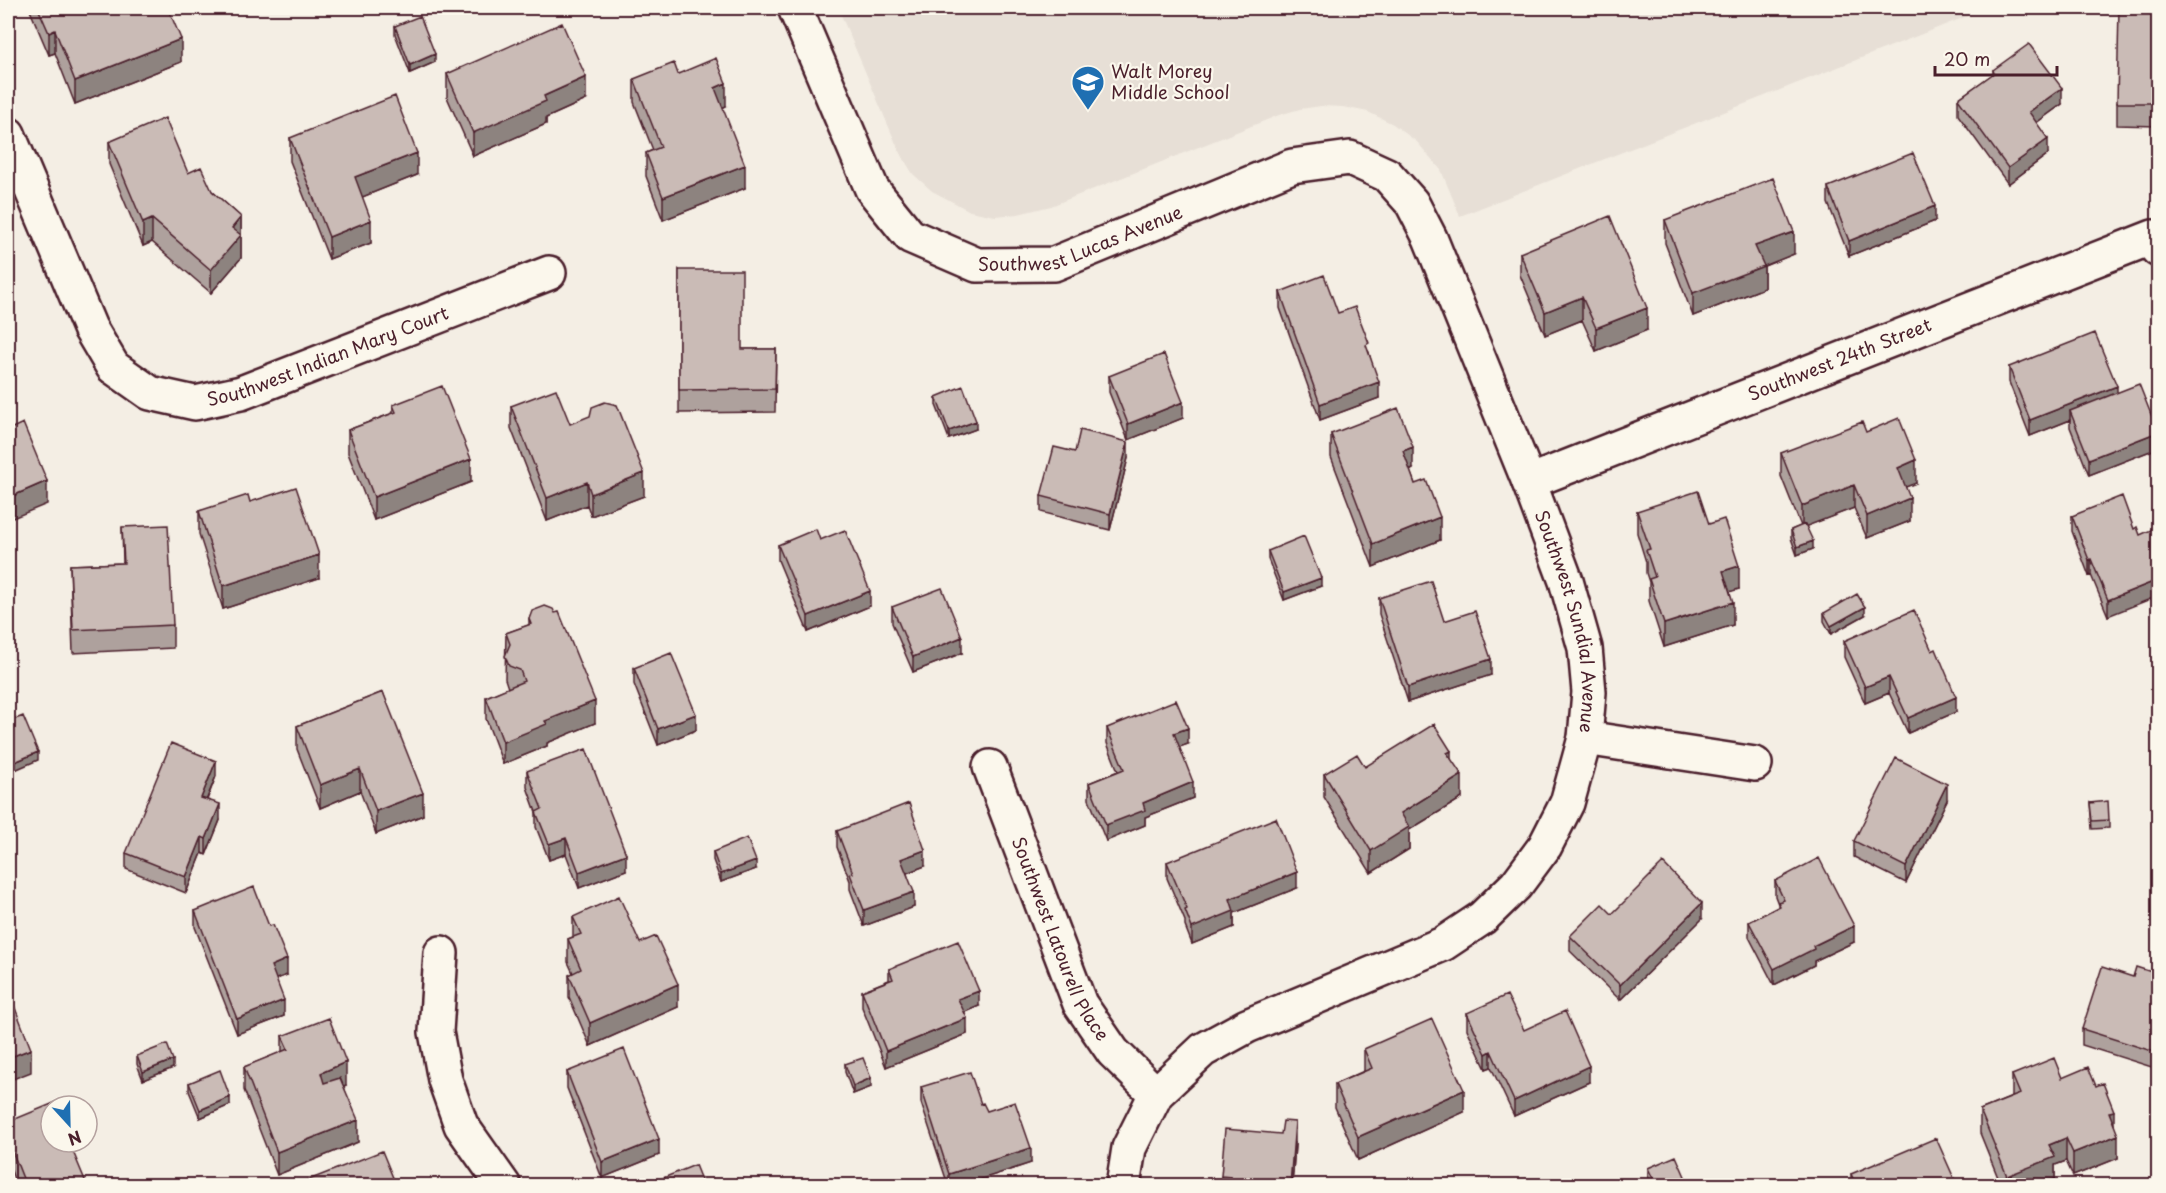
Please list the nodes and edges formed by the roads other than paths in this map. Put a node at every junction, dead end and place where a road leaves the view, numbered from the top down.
1 (795, 8) edge
2 (8, 134) edge
3 (1430, 238) joint
4 (2156, 244) edge
5 (549, 273) dead end
6 (1529, 482) junction
7 (1585, 738) junction
8 (1755, 764) dead end
9 (990, 767) dead end
10 (441, 953) dead end
11 (1156, 1094) junction
12 (504, 1185) edge
13 (1123, 1185) edge

1 - 3 street, Southwest Lucas Avenue
2 - 5 street, Southwest Indian Mary Court
3 - 6 street, Southwest Sundial Avenue
4 - 6 street, Southwest 24th Street
6 - 7 street, Southwest Sundial Avenue
7 - 8 street
7 - 11 street, Southwest Sundial Avenue
9 - 11 street, Southwest Latourell Place
10 - 12 street
11 - 13 street, Southwest Sundial Avenue

